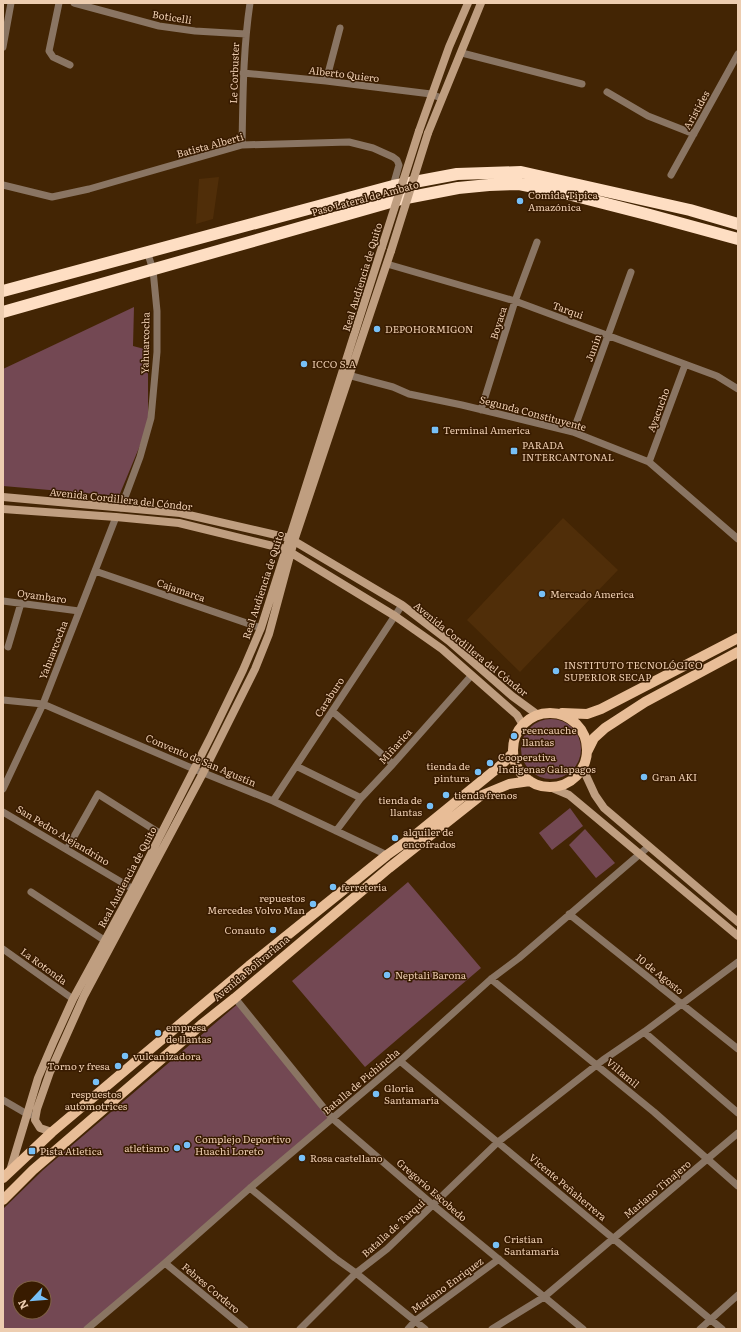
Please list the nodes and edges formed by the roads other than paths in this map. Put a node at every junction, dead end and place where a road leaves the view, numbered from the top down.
1 (11, 3) edge
2 (60, 3) edge
3 (74, 3) edge
4 (250, 3) edge
5 (468, 3) edge
6 (481, 3) edge
7 (340, 28) dead end
8 (246, 34) junction
9 (3, 47) edge
10 (462, 53) junction
11 (738, 54) edge
12 (70, 65) dead end
13 (243, 73) junction
14 (326, 81) junction
15 (582, 84) dead end
16 (607, 92) dead end
17 (431, 94) junction
18 (442, 98) junction
19 (694, 134) junction
20 (242, 145) junction
21 (670, 175) dead end
22 (3, 185) edge
23 (393, 186) junction
24 (738, 224) edge
25 (738, 239) edge
26 (537, 242) dead end
27 (147, 251) junction
28 (387, 264) junction
29 (153, 270) junction
30 (631, 272) dead end
31 (3, 291) edge
32 (515, 301) junction
33 (3, 312) edge
34 (608, 336) junction
35 (685, 365) junction
36 (346, 375) junction
37 (738, 389) edge
38 (481, 410) junction
39 (572, 432) junction
40 (649, 462) junction
41 (3, 497) edge
42 (121, 508) junction
43 (3, 509) edge
44 (116, 517) junction
45 (738, 539) edge
46 (292, 540) junction
47 (289, 551) junction
48 (95, 571) junction
49 (343, 571) junction
50 (338, 581) junction
51 (3, 601) edge
52 (22, 603) junction
53 (402, 605) junction
54 (79, 611) junction
55 (395, 616) junction
56 (261, 628) junction
57 (738, 638) edge
58 (8, 647) dead end
59 (738, 652) edge
60 (471, 676) junction
61 (3, 700) edge
62 (43, 704) junction
63 (332, 711) junction
64 (555, 713) junction
65 (538, 715) junction
66 (523, 725) junction
67 (588, 752) junction
68 (513, 753) junction
69 (393, 764) junction
70 (296, 766) junction
71 (194, 769) junction
72 (583, 769) junction
73 (203, 773) junction
74 (530, 781) junction
75 (550, 787) junction
76 (3, 788) edge
77 (361, 798) junction
78 (273, 801) junction
79 (3, 812) edge
80 (336, 830) junction
81 (160, 834) junction
82 (648, 847) junction
83 (67, 849) junction
84 (639, 854) junction
85 (387, 855) junction
86 (133, 888) junction
87 (30, 892) dead end
88 (569, 914) junction
89 (738, 922) edge
90 (738, 936) edge
91 (104, 940) junction
92 (3, 949) edge
93 (738, 962) edge
94 (491, 979) junction
95 (235, 998) junction
96 (73, 999) junction
97 (681, 1004) junction
98 (644, 1032) junction
99 (738, 1049) edge
100 (400, 1061) junction
101 (597, 1064) junction
102 (3, 1100) edge
103 (738, 1113) edge
104 (27, 1114) junction
105 (36, 1115) junction
106 (332, 1118) junction
107 (52, 1132) junction
108 (738, 1133) edge
109 (498, 1142) junction
110 (707, 1160) junction
111 (6, 1175) edge
112 (738, 1186) edge
113 (250, 1188) junction
114 (3, 1200) edge
115 (433, 1206) junction
116 (614, 1238) junction
117 (499, 1259) junction
118 (165, 1263) junction
119 (356, 1273) junction
120 (738, 1295) edge
121 (544, 1297) junction
122 (711, 1319) junction
123 (415, 1321) junction
124 (87, 1329) edge
125 (245, 1329) edge
126 (300, 1329) edge
127 (408, 1329) edge
128 (425, 1329) edge
129 (492, 1329) edge
130 (583, 1329) edge
131 (700, 1329) edge
132 (722, 1329) edge

1 - 9 street
2 - 12 street
3 - 8 street, Boticelli
4 - 8 street, Le Corbuster
5 - 17 main road, Real Audiencia de Quito
6 - 10 main road, Real Audiencia de Quito
7 - 14 street
8 - 13 street, Le Corbuster
10 - 15 street
10 - 18 main road, Real Audiencia de Quito
11 - 19 street, Aristides
13 - 14 street, Alberto Quiero
13 - 20 street, Le Corbuster
14 - 17 street, Alberto Quiero
16 - 19 street
17 - 18 street, Alberto Quiero
17 - 36 main road, Real Audiencia de Quito, bridge
18 - 28 main road, Real Audiencia de Quito, bridge
19 - 21 street, Aristides
20 - 22 street, Batista Alberti
20 - 23 street, Batista Alberti
23 - 24 highway, Paso Lateral de Ambato
23 - 27 highway, Paso Lateral de Ambato
25 - 29 highway, Paso Lateral de Ambato
26 - 32 street, Boyaca
27 - 29 street, Yahuarcocha
27 - 31 highway, Paso Lateral de Ambato
28 - 32 street, Tarqui
28 - 36 main road, Real Audiencia de Quito
29 - 33 highway, Paso Lateral de Ambato
29 - 42 street, Yahuarcocha
30 - 34 street, Junín
32 - 34 street, Tarqui
32 - 38 street, Boyaca
34 - 35 street, Tarqui
34 - 39 street, Junín
35 - 37 street, Tarqui
35 - 40 street, Ayacucho
36 - 38 street, Segunda Constituyente
36 - 46 main road, Real Audiencia de Quito
38 - 39 street, Segunda Constituyente
39 - 40 street, Segunda Constituyente
40 - 45 street, Segunda Constituyente
41 - 42 main road, Avenida Cordillera del Cóndor
42 - 46 main road, Avenida Cordillera del Cóndor
43 - 44 main road, Avenida Cordillera del Cóndor
44 - 47 main road, Avenida Cordillera del Cóndor
44 - 48 street, Yahuarcocha
46 - 47 main road, Real Audiencia de Quito
46 - 49 main road, Avenida Cordillera del Cóndor
47 - 50 main road, Avenida Cordillera del Cóndor
47 - 56 main road, Real Audiencia de Quito
47 - 73 main road, Real Audiencia de Quito
48 - 54 street, Yahuarcocha
48 - 56 street, Cajamarca
49 - 50 main road
49 - 53 main road, Avenida Cordillera del Cóndor
50 - 55 main road, Avenida Cordillera del Cóndor
51 - 52 street, Oyambaro
52 - 54 street, Oyambaro
52 - 58 street
53 - 55 street, Caraburo
53 - 65 main road, Avenida Cordillera del Cóndor
54 - 62 street, Yahuarcocha
55 - 60 main road, Avenida Cordillera del Cóndor
55 - 63 street, Caraburo
56 - 71 main road, Real Audiencia de Quito
57 - 64 main road
59 - 67 main road, Avenida Bolivariana
60 - 66 main road, Avenida Cordillera del Cóndor
60 - 69 street, Miñarica
61 - 62 street, Convento de San Agustín
62 - 71 street, Convento de San Agustín
62 - 76 street, Yahuarcocha
63 - 69 street
63 - 70 street, Caraburo
64 - 65 main road
64 - 67 main road
65 - 66 main road
66 - 68 main road
67 - 72 main road, Avenida Bolivariana
68 - 74 main road
68 - 85 main road, Avenida Bolivariana
69 - 77 street, Miñarica
70 - 77 street
70 - 78 street, Caraburo
71 - 73 street, Convento de San Agustín
71 - 81 main road, Real Audiencia de Quito
72 - 75 main road, Avenida Bolivariana
72 - 82 main road
73 - 78 street, Convento de San Agustín
73 - 105 main road, Real Audiencia de Quito
74 - 75 main road, Avenida Bolivariana
74 - 95 main road, Avenida Bolivariana
75 - 84 main road
77 - 80 street, Miñarica
78 - 80 street, Convento de San Agustín
79 - 83 street, San Pedro Alejandrino
80 - 85 street, Convento de San Agustín
81 - 83 street
81 - 86 main road, Real Audiencia de Quito
82 - 84 street, Batalla de Pichincha
82 - 89 main road
83 - 86 street, San Pedro Alejandrino
84 - 88 street, Batalla de Pichincha
84 - 90 main road
85 - 107 main road, Avenida Bolivariana
86 - 91 main road, Real Audiencia de Quito
87 - 91 street
88 - 94 street, Batalla de Pichincha
88 - 97 street, 10 de Agosto
91 - 96 main road, Real Audiencia de Quito
92 - 96 street, La Rotonda
93 - 97 street
94 - 100 street, Batalla de Pichincha
94 - 101 street, Villamil
95 - 106 street, Gregorio Escobedo
95 - 114 main road, Avenida Bolivariana
96 - 104 main road, Real Audiencia de Quito
97 - 98 street
97 - 99 street, 10 de Agosto
98 - 101 street
98 - 103 street
100 - 106 street, Batalla de Pichincha
100 - 109 street, Vicente Peñaherrera
101 - 109 street, Batalla de Tarqui
101 - 110 street, Villamil
102 - 104 street
104 - 105 street
104 - 111 main road, Real Audiencia de Quito
105 - 107 main road
106 - 113 street, Batalla de Pichincha
106 - 115 street, Gregorio Escobedo
107 - 111 main road, Avenida Bolivariana
108 - 110 street, Mariano Tinajero
109 - 115 street, Batalla de Tarqui
109 - 116 street, Vicente Peñaherrera
110 - 112 street, Villamil
110 - 116 street, Mariano Tinajero
113 - 118 street, Batalla de Pichincha
113 - 119 street
115 - 117 street, Gregorio Escobedo
115 - 119 street, Batalla de Tarqui
116 - 121 street, Mariano Tinajero
116 - 122 street, Vicente Peñaherrera
117 - 121 street, Gregorio Escobedo
117 - 123 street, Mariano Enriquez
118 - 124 street, Batalla de Pichincha
118 - 125 street, Febres Cordero
119 - 123 street
119 - 126 street, Batalla de Tarqui
120 - 122 street
121 - 129 street, Mariano Tinajero
121 - 130 street, Gregorio Escobedo
122 - 131 street
122 - 132 street, Vicente Peñaherrera
123 - 127 street, Mariano Enriquez
123 - 128 street

